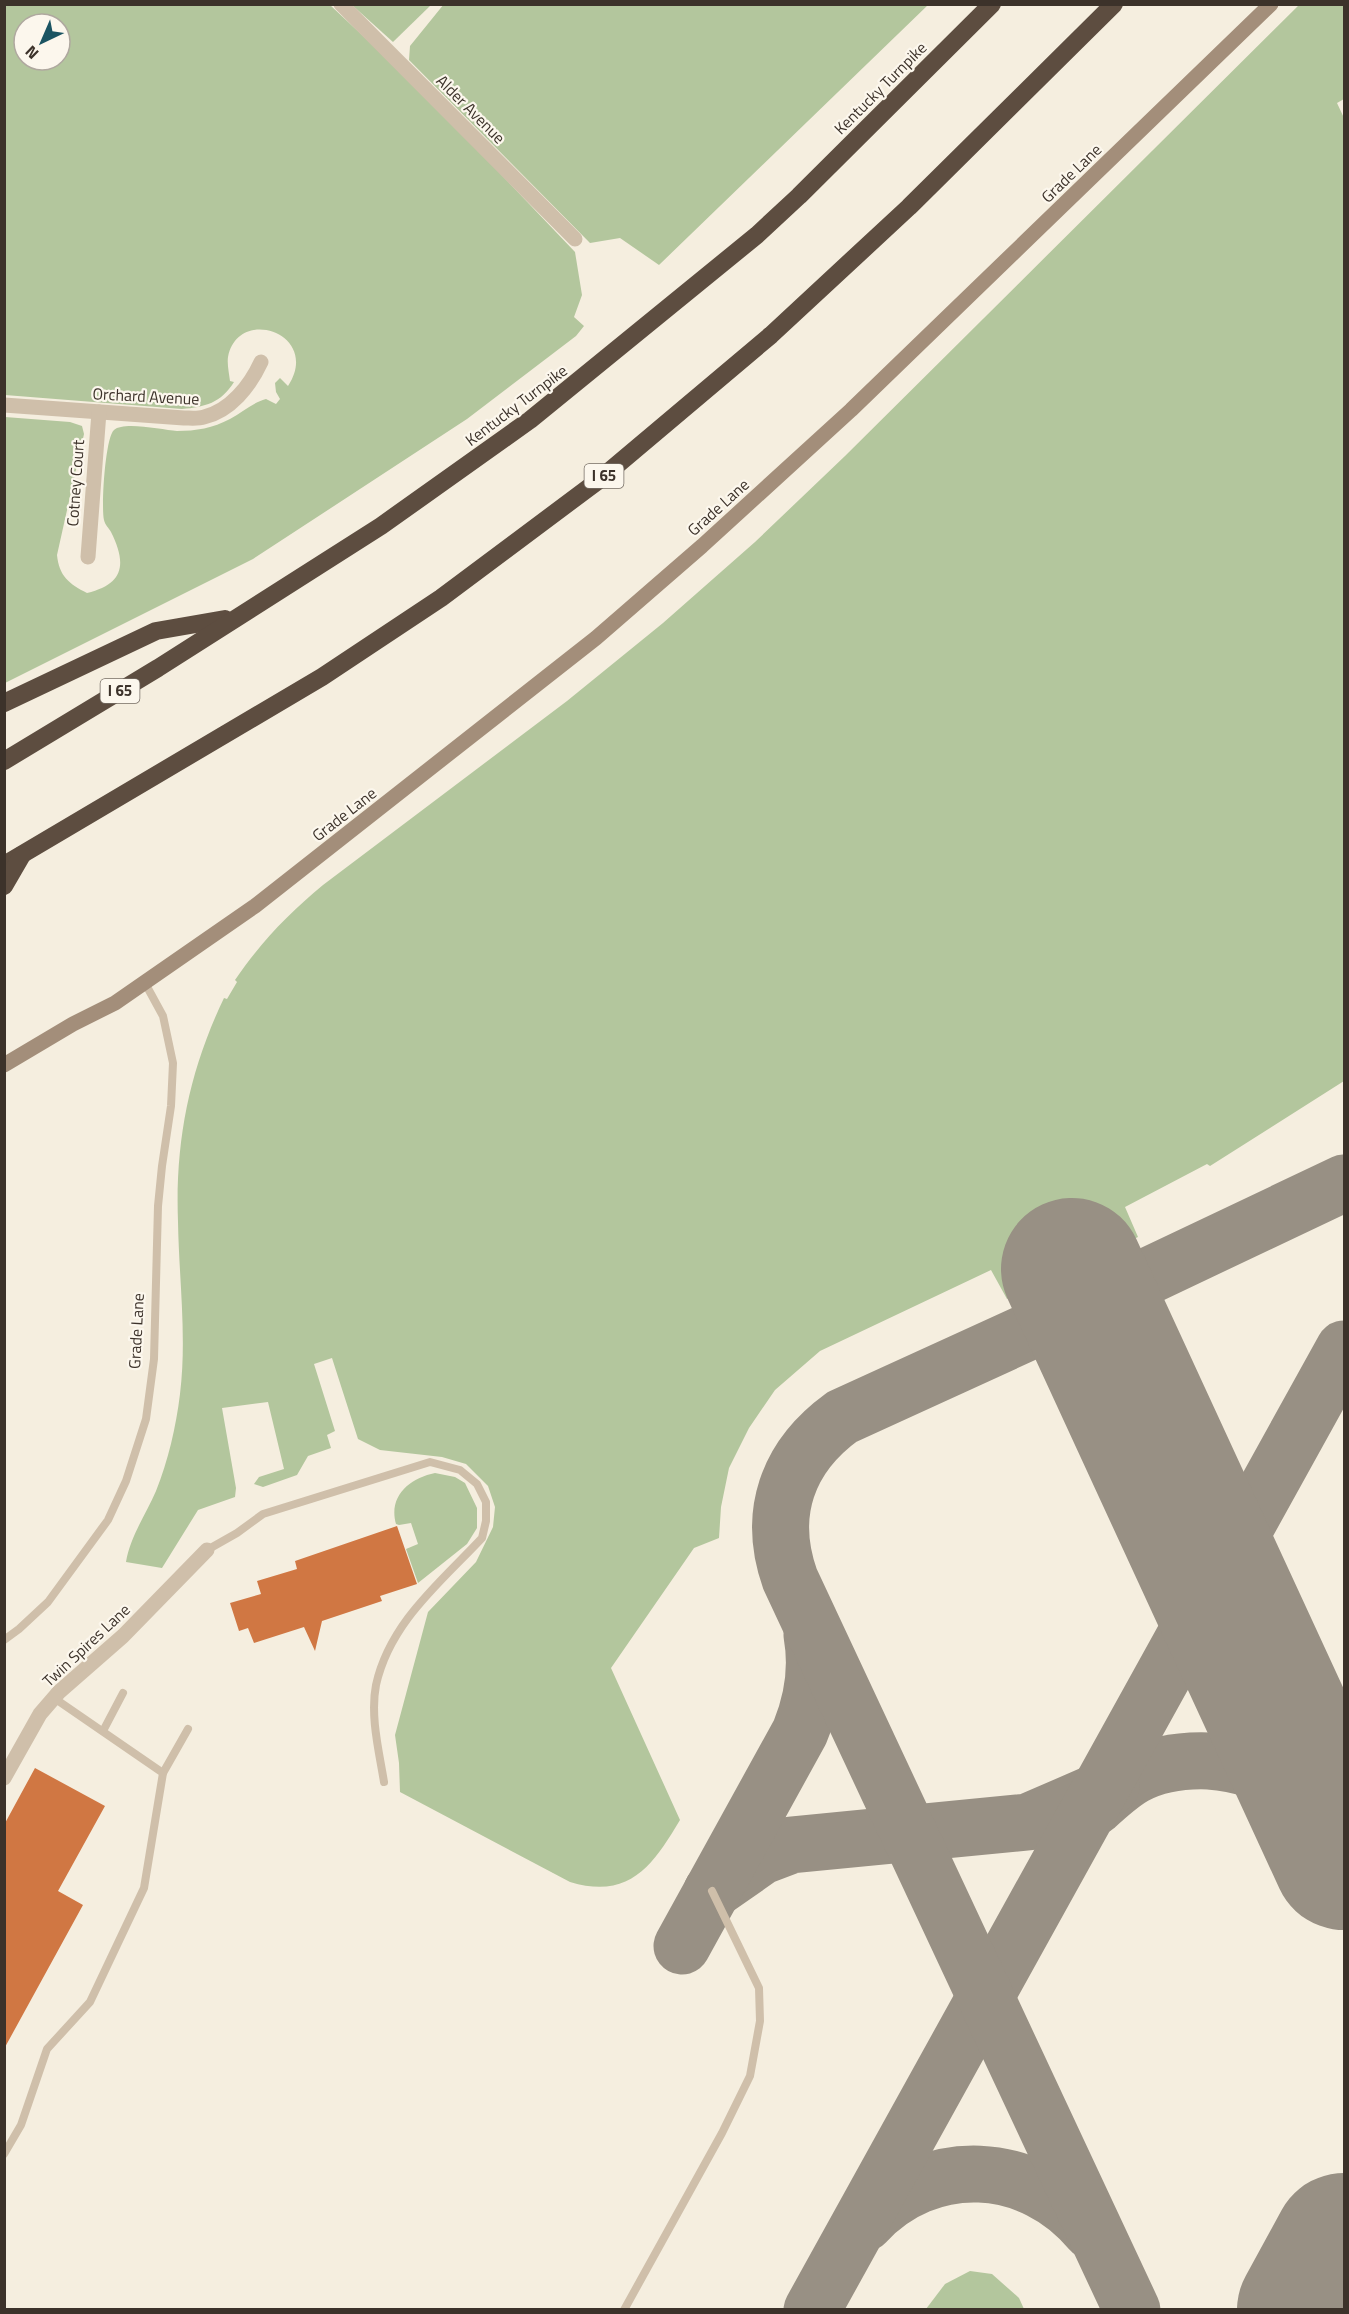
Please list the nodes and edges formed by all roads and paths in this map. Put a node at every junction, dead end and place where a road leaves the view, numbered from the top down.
1 (341, 4) edge
2 (992, 4) edge
3 (1114, 4) edge
4 (1271, 4) edge
5 (575, 239) dead end
6 (261, 362) dead end
7 (4, 405) edge
8 (99, 412) junction
9 (88, 557) dead end
10 (233, 618) junction
11 (4, 703) edge
12 (4, 761) edge
13 (22, 854) junction
14 (4, 865) edge
15 (4, 886) edge
16 (145, 984) junction
17 (4, 1065) edge
18 (207, 1550) joint
19 (4, 1640) edge
20 (123, 1693) dead end
21 (54, 1698) junction
22 (188, 1729) dead end
23 (103, 1731) junction
24 (163, 1773) junction
25 (4, 1778) edge
26 (384, 1782) dead end
27 (712, 1891) dead end
28 (4, 2154) edge
29 (624, 2310) edge

1 - 5 street, Alder Avenue
2 - 10 highway, Kentucky Turnpike / I 65
3 - 13 highway, I 65
4 - 16 main road, Grade Lane
6 - 8 street, Orchard Avenue
7 - 8 street, Orchard Avenue
8 - 9 street, Cotney Court
10 - 11 highway
10 - 12 highway, Kentucky Turnpike / I 65
13 - 14 highway, I 65
13 - 15 highway
16 - 17 main road, Grade Lane
16 - 19 lane, Grade Lane
18 - 21 street, Twin Spires Lane
18 - 26 lane
20 - 23 lane
21 - 23 lane
21 - 25 street, Twin Spires Lane
22 - 24 lane
23 - 24 lane
24 - 28 lane
27 - 29 lane

